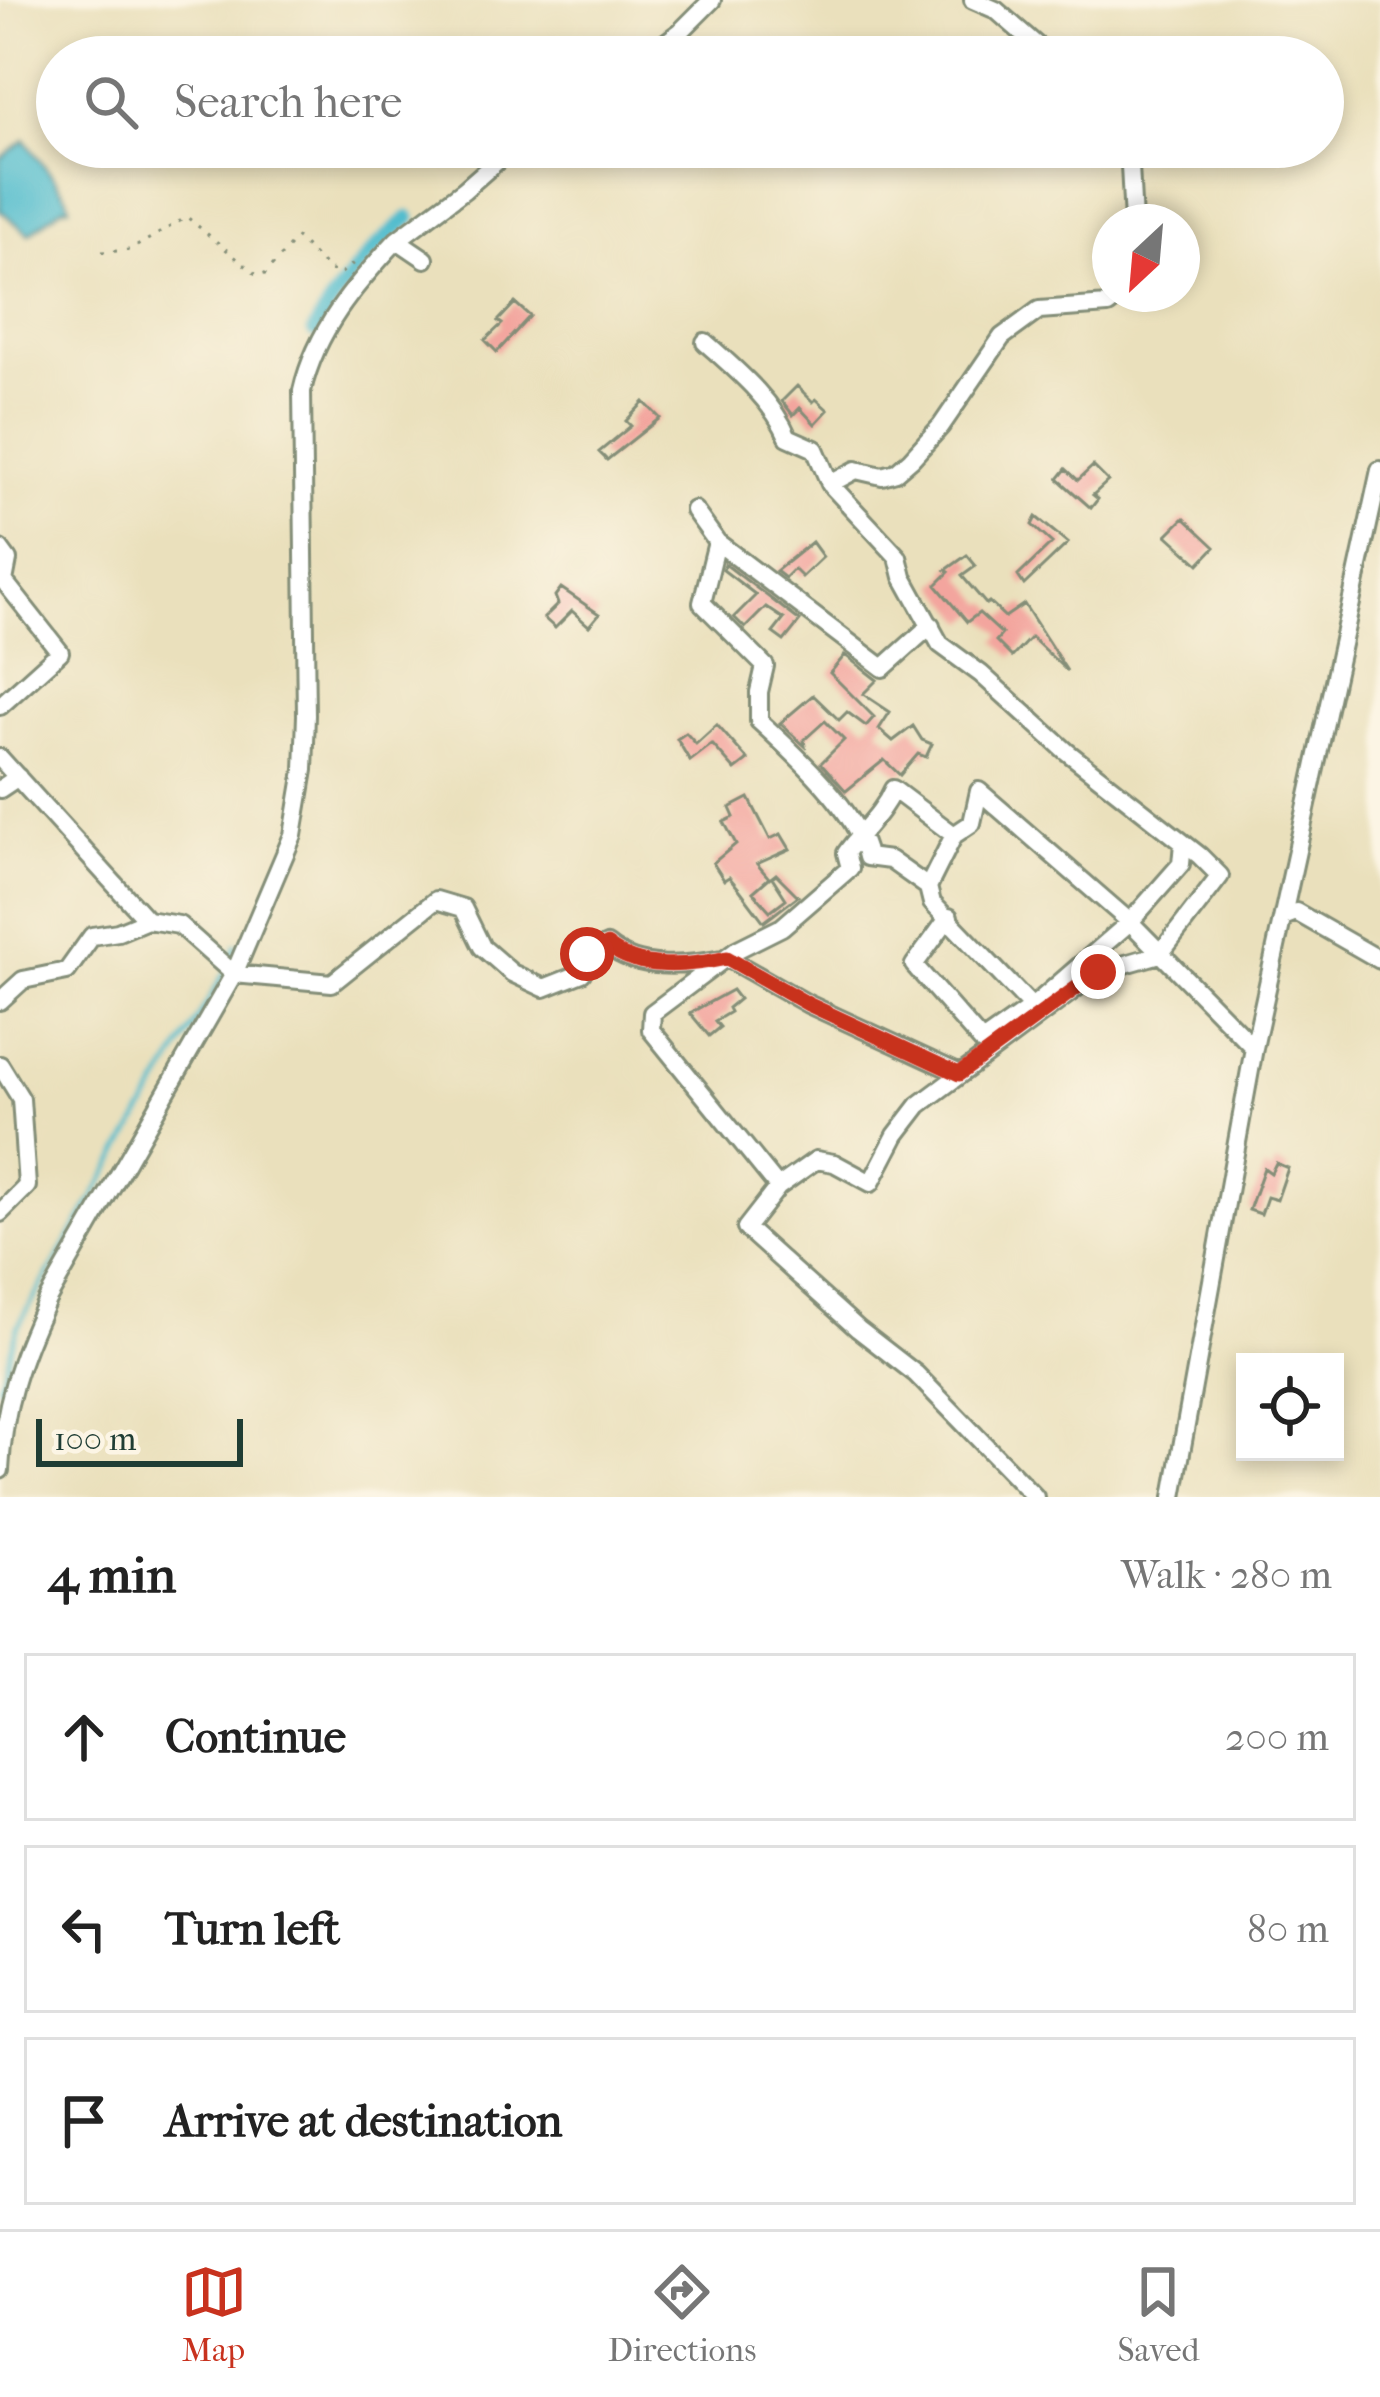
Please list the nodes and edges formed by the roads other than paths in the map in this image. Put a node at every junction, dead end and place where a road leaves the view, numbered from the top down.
1 (712, 0) edge
2 (973, 0) edge
3 (674, 36) edge
4 (1026, 36) edge
5 (489, 168) edge
6 (1130, 168) edge
7 (1132, 204) edge
8 (397, 240) junction
9 (425, 259) dead end
10 (1092, 305) edge
11 (705, 342) dead end
12 (1380, 470) edge
13 (830, 484) junction
14 (694, 510) dead end
15 (717, 542) junction
16 (1363, 547) junction
17 (0, 549) edge
18 (1380, 564) edge
19 (931, 625) junction
20 (0, 706) edge
21 (0, 758) edge
22 (18, 777) junction
23 (0, 789) edge
24 (859, 834) junction
25 (954, 835) junction
26 (1183, 843) junction
27 (928, 887) junction
28 (949, 917) junction
29 (1283, 917) junction
30 (147, 920) junction
31 (1130, 922) junction
32 (1160, 954) junction
33 (727, 958) junction
34 (1380, 960) edge
35 (229, 970) junction
36 (0, 1000) edge
37 (1032, 1007) junction
38 (1254, 1048) junction
39 (0, 1065) edge
40 (959, 1074) junction
41 (778, 1187) junction
42 (0, 1213) edge
43 (0, 1470) edge
44 (1035, 1497) edge
45 (1172, 1497) edge

1 - 3 street
2 - 4 street
5 - 8 street
6 - 7 street
8 - 9 street
8 - 35 street
10 - 13 street
11 - 13 street
12 - 16 street
13 - 19 street
14 - 15 street
15 - 19 street
15 - 24 street
16 - 18 street
16 - 29 street
17 - 20 street
19 - 26 street
21 - 22 street
22 - 23 street
22 - 30 street
24 - 25 street
24 - 27 street
24 - 33 street
25 - 27 street
25 - 31 street
26 - 31 street
26 - 32 street
27 - 28 street
28 - 37 street
28 - 37 street
29 - 34 street
29 - 38 street
30 - 35 street
30 - 36 street
31 - 32 street
31 - 37 street
32 - 38 street
32 - 40 street
33 - 35 street
33 - 40 street
33 - 41 street
35 - 43 street
38 - 45 street
39 - 42 street
40 - 41 street
41 - 44 street

